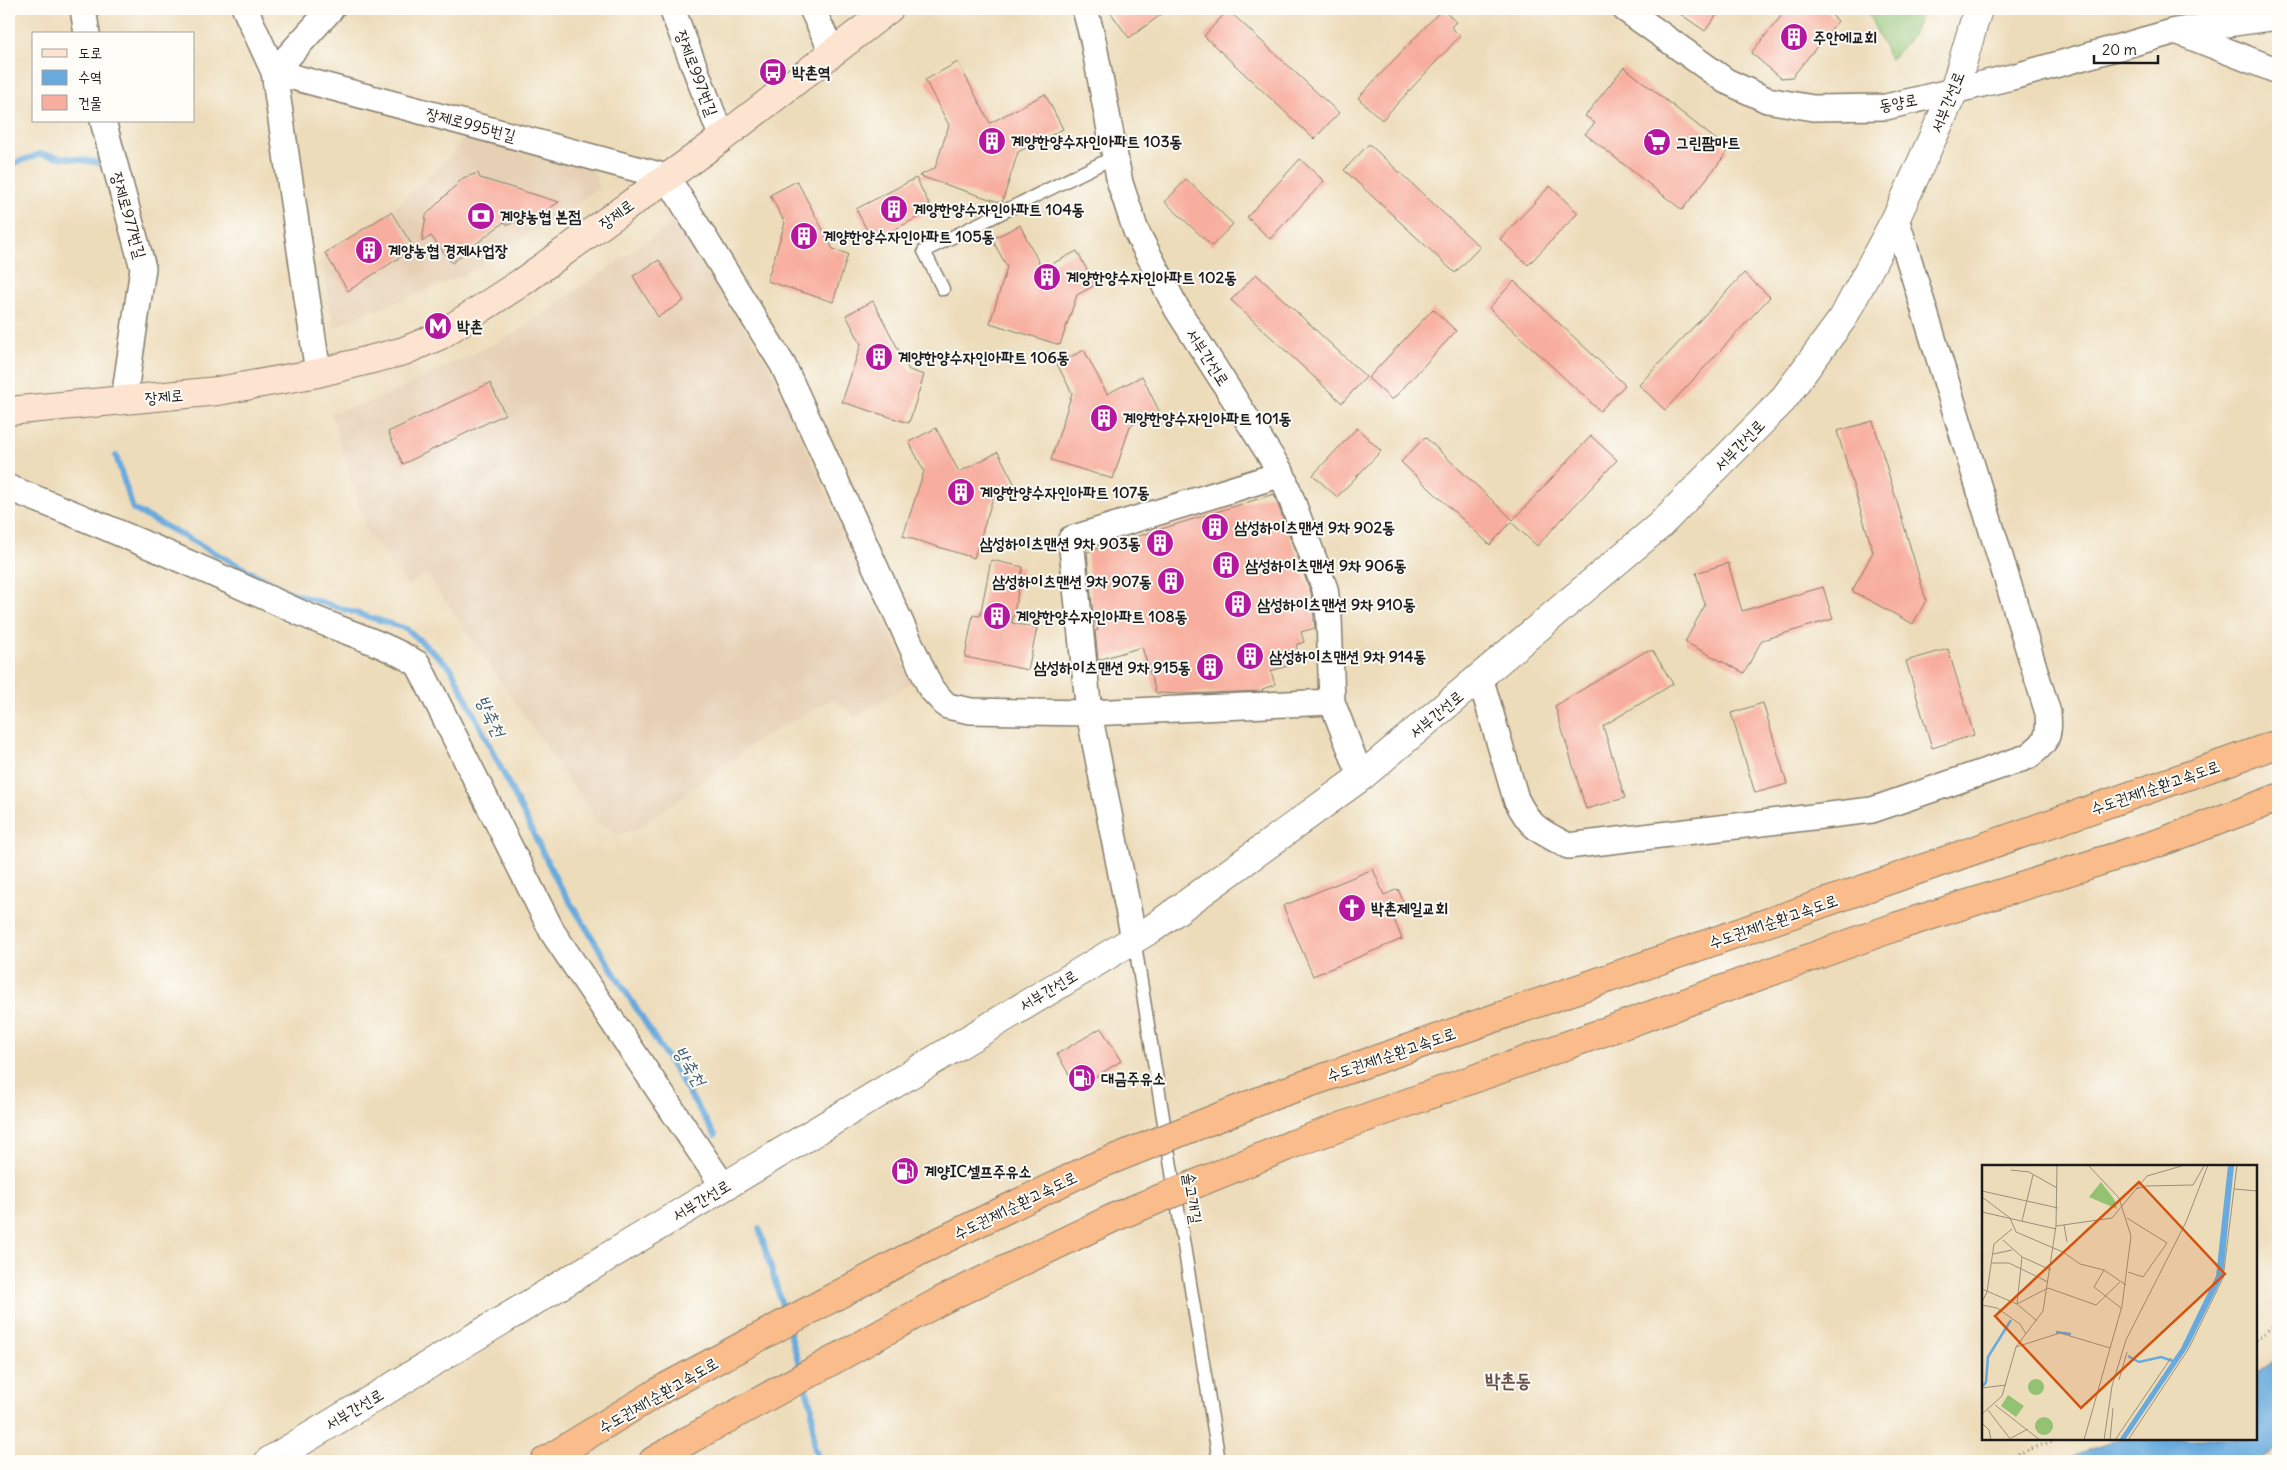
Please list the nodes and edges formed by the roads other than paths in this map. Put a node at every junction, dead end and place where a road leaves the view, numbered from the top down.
1 (83, 9) edge
2 (245, 9) edge
3 (331, 9) edge
4 (672, 9) edge
5 (812, 9) edge
6 (889, 9) edge
7 (1085, 9) edge
8 (1625, 9) edge
9 (1978, 9) edge
10 (2278, 17) edge
11 (2176, 31) junction
12 (87, 32) edge
13 (833, 53) junction
14 (2278, 71) edge
15 (274, 72) junction
16 (1954, 91) junction
17 (102, 122) edge
18 (722, 138) junction
19 (1114, 157) junction
20 (668, 177) junction
21 (1896, 218) junction
22 (943, 289) dead end
23 (318, 374) junction
24 (124, 399) junction
25 (9, 411) edge
26 (1282, 474) junction
27 (9, 488) edge
28 (1480, 677) junction
29 (1332, 702) junction
30 (1088, 713) junction
31 (2278, 744) edge
32 (1361, 777) junction
33 (2278, 798) edge
34 (1134, 939) junction
35 (724, 1187) junction
36 (268, 1461) edge
37 (545, 1461) edge
38 (653, 1461) edge
39 (1219, 1461) edge

1 - 12 street
2 - 15 street
3 - 15 street
4 - 18 street, 장제로997번길
5 - 13 street
6 - 13 main road, 장제로
7 - 19 street, 서부간선로
8 - 16 street, 동양로
9 - 16 street, 서부간선로
10 - 11 street, 동양로
11 - 14 street
11 - 16 street, 동양로
13 - 18 main road, 장제로
15 - 20 street, 장제로995번길
15 - 23 street
16 - 21 street, 서부간선로
17 - 24 street, 장제로977번길
18 - 20 main road, 장제로
19 - 22 lane
19 - 26 street, 서부간선로
20 - 23 main road, 장제로
20 - 30 street
21 - 28 street, 서부간선로
21 - 28 street
23 - 24 main road, 장제로
24 - 25 main road, 장제로
26 - 29 street, 서부간선로
26 - 30 street
27 - 35 street
28 - 32 street, 서부간선로
29 - 30 street
29 - 32 street, 서부간선로
30 - 34 street
31 - 37 highway, 수도권제1순환고속도로, bridge
32 - 34 street, 서부간선로
33 - 38 highway, bridge
34 - 35 street, 서부간선로
34 - 39 lane, 솔고개길
35 - 36 street, 서부간선로

